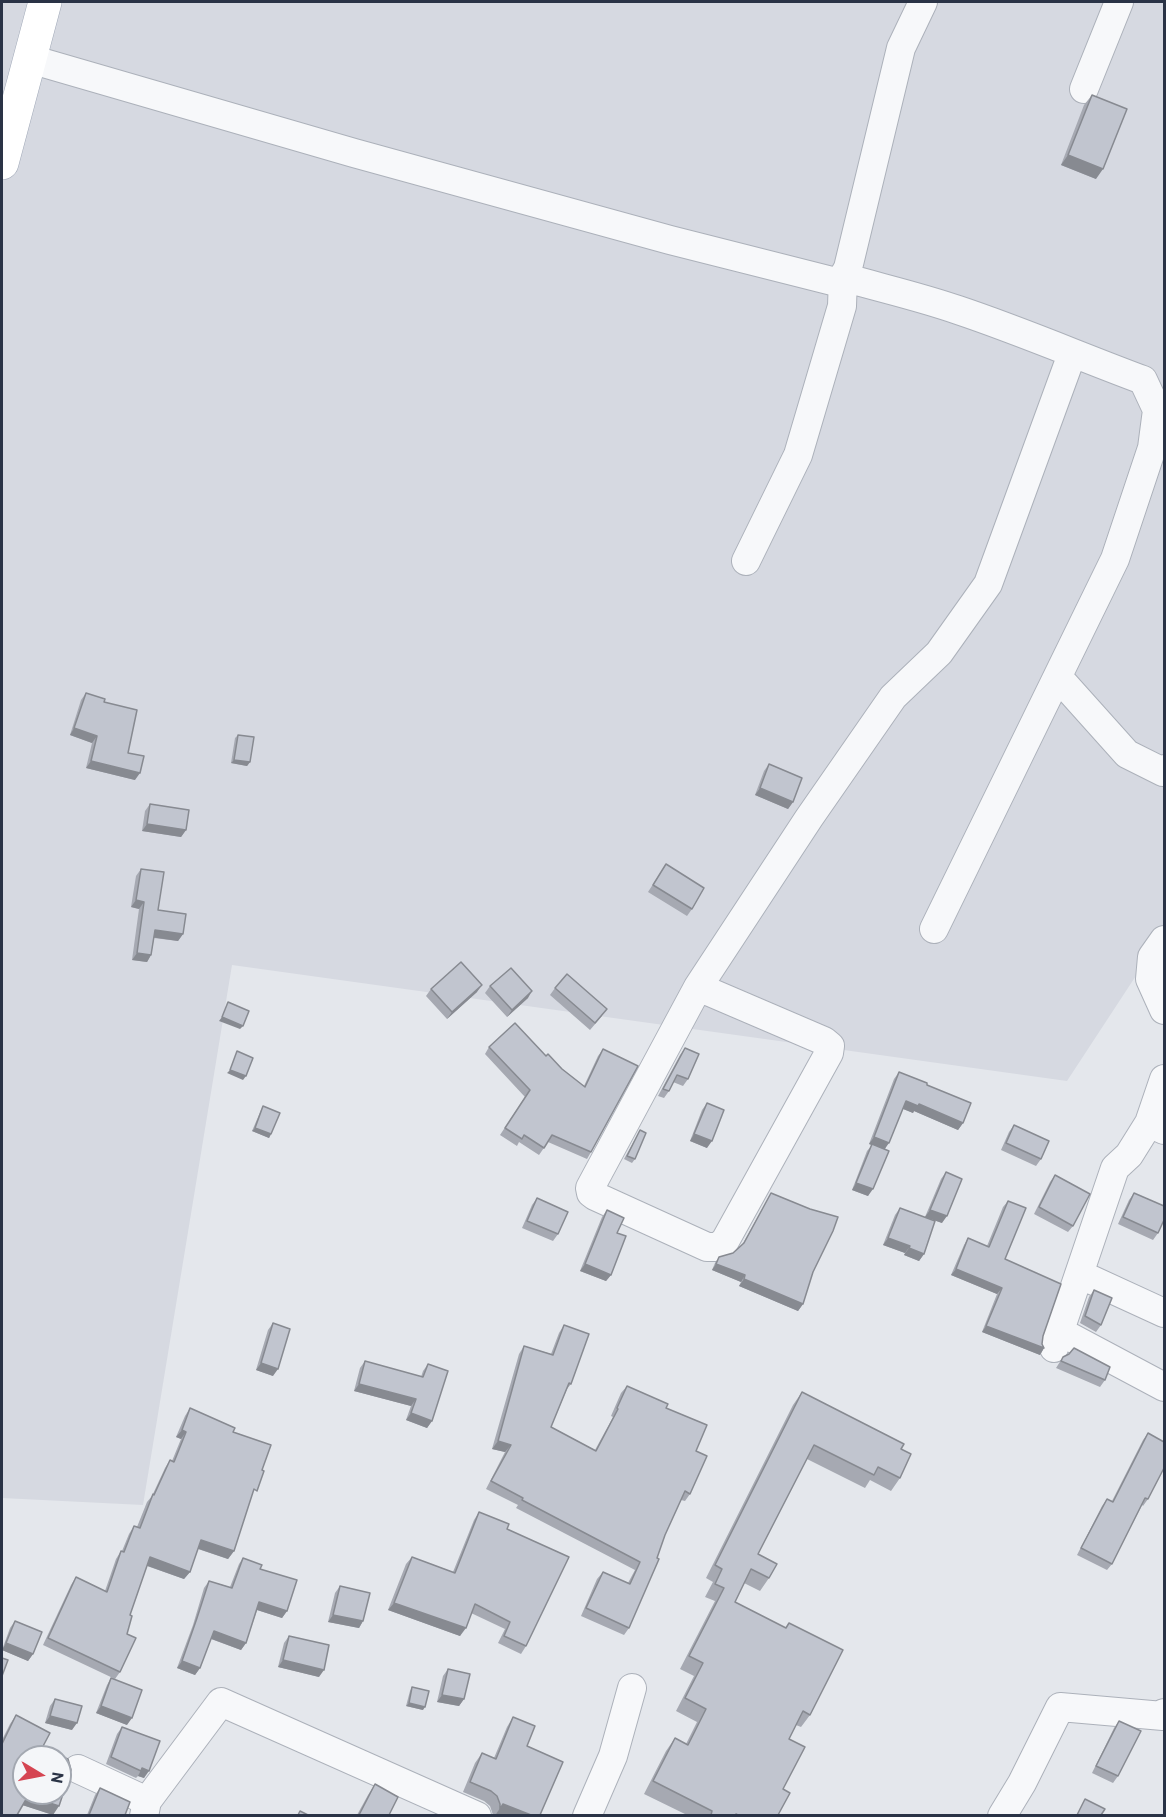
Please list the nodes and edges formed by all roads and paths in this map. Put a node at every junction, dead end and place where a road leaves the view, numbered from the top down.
1 (45, 2) edge
2 (923, 2) edge
3 (1119, 2) edge
4 (30, 58) junction
5 (1084, 89) dead end
6 (2, 163) edge
7 (843, 278) junction
8 (1072, 354) junction
9 (746, 561) dead end
10 (1058, 677) junction
11 (1164, 769) edge
12 (934, 929) dead end
13 (1164, 940) edge
14 (698, 987) junction
15 (1164, 1010) edge
16 (1164, 1080) edge
17 (1157, 1127) edge
18 (1079, 1274) junction
19 (1164, 1313) edge
20 (1164, 1387) edge
21 (632, 1688) dead end
22 (1164, 1713) edge
23 (78, 1769) dead end
24 (146, 1808) edge
25 (477, 1815) edge
26 (587, 1815) edge
27 (1002, 1815) edge

1 - 4 main road
2 - 7 street
3 - 5 street
4 - 6 main road
4 - 7 street
7 - 8 street
7 - 9 street
8 - 10 street
8 - 14 street
10 - 11 street
10 - 12 street
13 - 15 street
14 - 14 street
16 - 17 street
17 - 18 street
18 - 19 street
18 - 20 street
21 - 26 street
22 - 27 street
23 - 24 street
24 - 25 street

